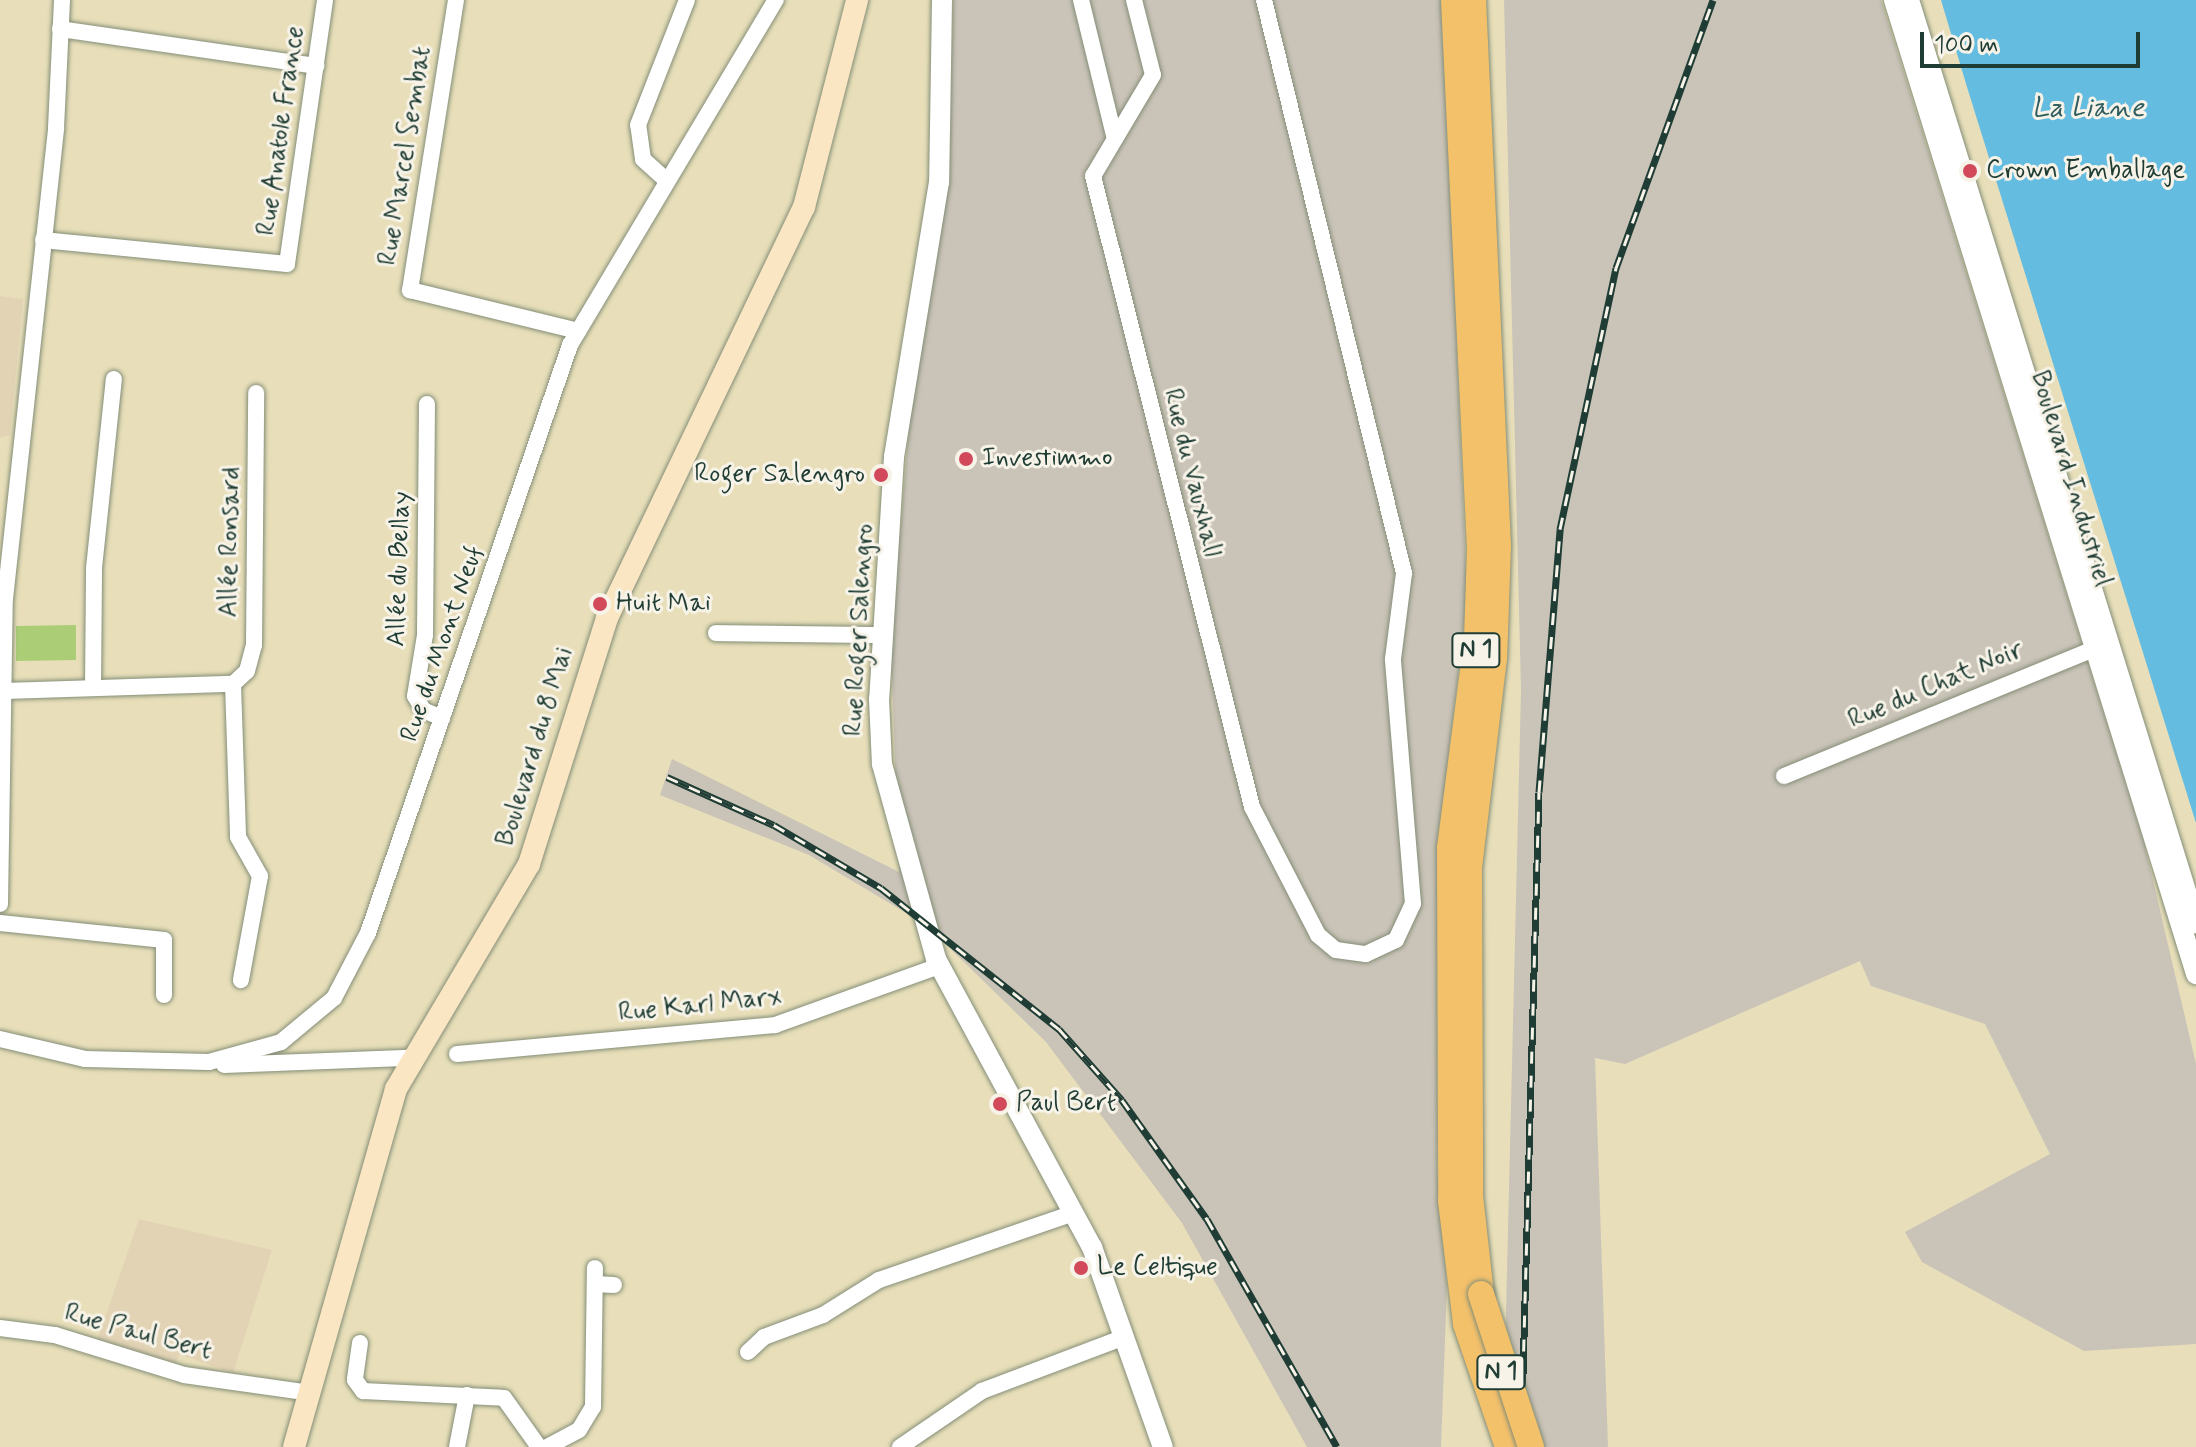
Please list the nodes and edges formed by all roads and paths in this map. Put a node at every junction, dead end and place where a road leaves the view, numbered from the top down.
1 (62, 0) edge
2 (325, 0) edge
3 (456, 0) edge
4 (687, 0) edge
5 (776, 0) edge
6 (845, 0) edge
7 (857, 0) edge
8 (942, 0) edge
9 (1081, 0) edge
10 (1134, 0) edge
11 (1264, 0) edge
12 (1454, 0) edge
13 (1473, 0) edge
14 (1894, 0) edge
15 (1909, 0) edge
16 (60, 29) junction
17 (842, 65) junction
18 (316, 66) junction
19 (1115, 139) junction
20 (666, 180) junction
21 (43, 240) junction
22 (578, 331) junction
23 (114, 379) dead end
24 (256, 393) dead end
25 (427, 404) dead end
26 (716, 633) dead end
27 (883, 635) junction
28 (2102, 646) junction
29 (233, 684) junction
30 (93, 688) junction
31 (4, 691) junction
32 (442, 718) junction
33 (1784, 776) dead end
34 (0, 904) edge
35 (0, 923) edge
36 (2196, 923) edge
37 (939, 966) junction
38 (2196, 974) edge
39 (241, 980) dead end
40 (164, 995) dead end
41 (0, 1039) edge
42 (457, 1054) dead end
43 (410, 1058) junction
44 (209, 1062) junction
45 (1074, 1213) junction
46 (614, 1285) dead end
47 (1471, 1296) junction
48 (0, 1328) edge
49 (1125, 1337) junction
50 (360, 1343) dead end
51 (748, 1352) dead end
52 (310, 1393) junction
53 (467, 1395) junction
54 (294, 1447) edge
55 (457, 1447) edge
56 (539, 1447) edge
57 (547, 1447) edge
58 (900, 1447) edge
59 (1163, 1447) edge
60 (1508, 1447) edge
61 (1531, 1447) edge

1 - 16 street
2 - 18 street, Rue Anatole France
3 - 22 street, Rue Marcel Sembat
4 - 20 street
5 - 20 street, Rue du Mont Neuf
6 - 17 main road, Boulevard du 8 Mai
7 - 17 main road, Boulevard du 8 Mai
8 - 27 street, Rue Roger Salengro
9 - 19 street
10 - 19 street, Rue du Vauxhall
11 - 19 street, Rue du Vauxhall
12 - 47 highway, N 1
13 - 47 highway, N 1
14 - 28 street, Boulevard Industriel
15 - 28 street, Boulevard Industriel
16 - 18 street
16 - 21 street
17 - 43 main road, Boulevard du 8 Mai
18 - 21 street, Rue Anatole France
20 - 22 street, Rue du Mont Neuf
21 - 31 street
22 - 32 street, Rue du Mont Neuf
23 - 30 street
24 - 29 street, Allée Ronsard
25 - 32 street, Allée du Bellay
26 - 27 street
27 - 37 street, Rue Roger Salengro
28 - 33 street, Rue du Chat Noir
28 - 36 street, Boulevard Industriel
28 - 38 street, Boulevard Industriel
29 - 30 street
29 - 39 street
30 - 31 street
31 - 34 street
32 - 44 street, Rue du Mont Neuf
35 - 40 street
37 - 42 street, Rue Karl Marx
37 - 45 street, Rue Roger Salengro
41 - 44 street, Rue du Mont Neuf
43 - 44 street
43 - 52 main road, Boulevard du 8 Mai
45 - 49 street, Rue Roger Salengro
45 - 51 street
46 - 57 street
47 - 60 highway, N 1
47 - 61 highway, N 1, bridge
48 - 52 street, Rue Paul Bert
49 - 58 street
49 - 59 street, Rue Roger Salengro
50 - 53 street
52 - 54 main road, Boulevard du 8 Mai
53 - 55 street
53 - 56 street

